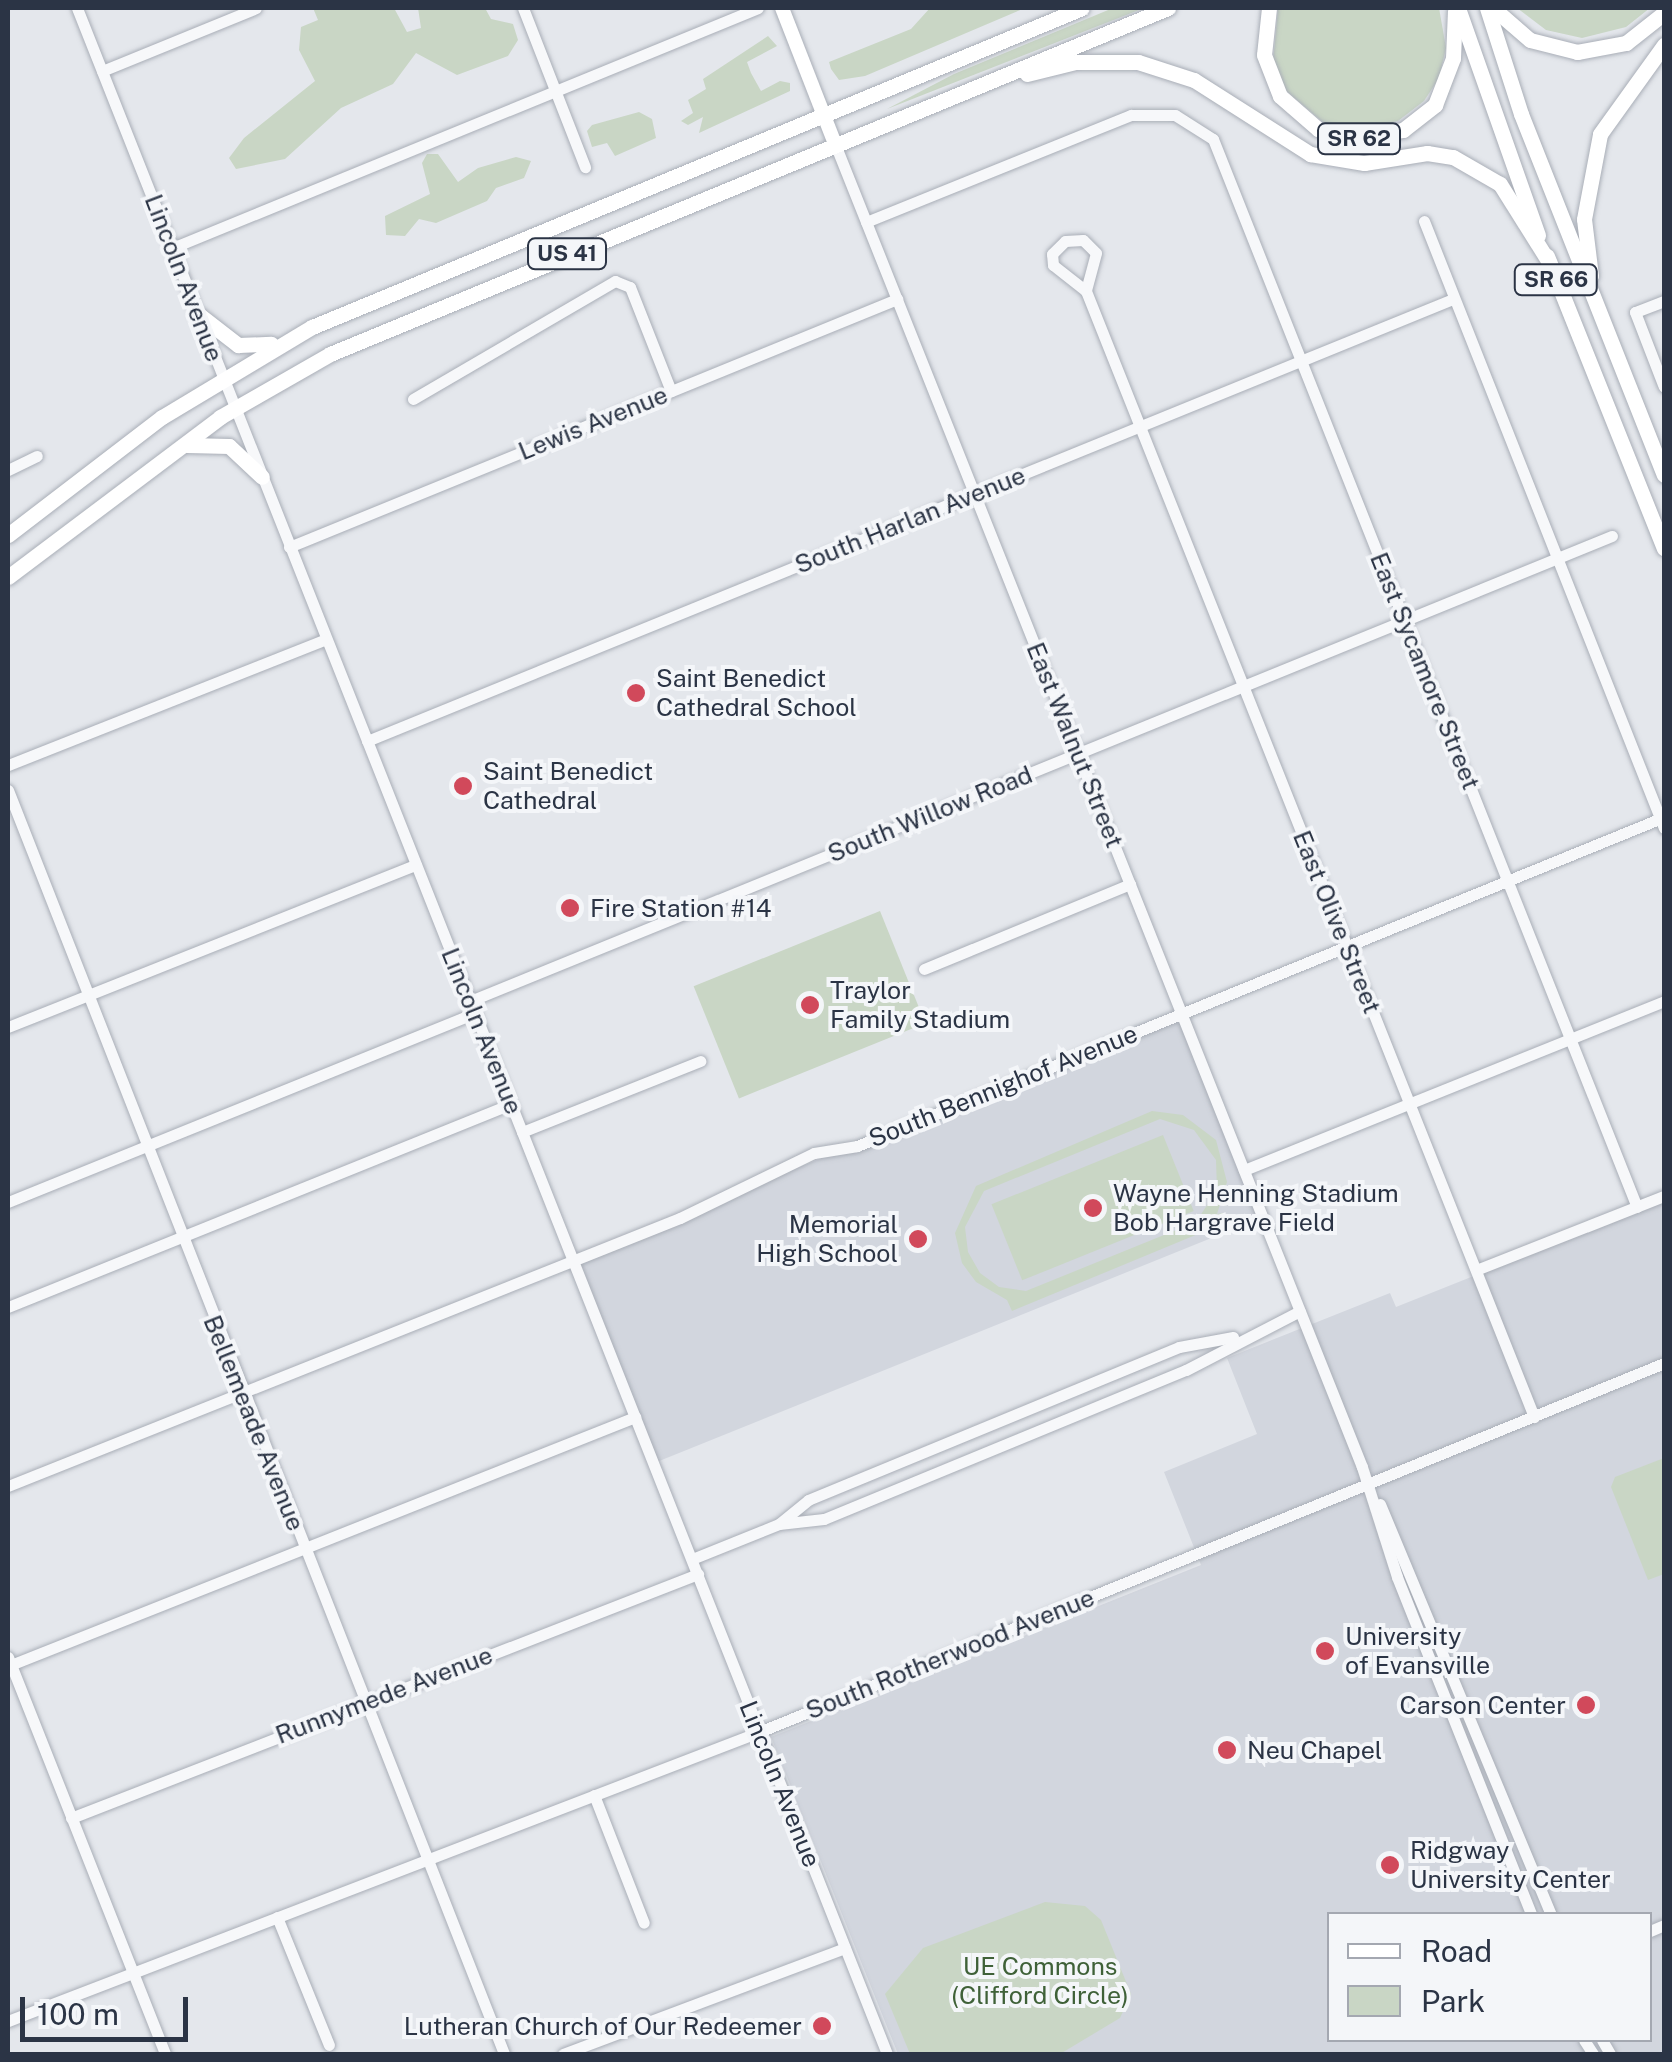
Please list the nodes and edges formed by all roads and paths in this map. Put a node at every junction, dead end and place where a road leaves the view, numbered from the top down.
1 (77, 8) edge
2 (256, 8) edge
3 (523, 8) edge
4 (758, 8) edge
5 (782, 8) edge
6 (1067, 8) edge
7 (1082, 8) edge
8 (1168, 8) edge
9 (1269, 8) edge
10 (1456, 8) edge
11 (1490, 8) edge
12 (1664, 13) edge
13 (1029, 29) junction
14 (1664, 45) edge
15 (102, 71) junction
16 (555, 91) junction
17 (933, 104) junction
18 (823, 114) junction
19 (835, 144) junction
20 (585, 166) dead end
21 (1424, 221) dead end
22 (866, 222) junction
23 (172, 248) junction
24 (1549, 262) junction
25 (1086, 291) junction
26 (1592, 295) junction
27 (897, 299) junction
28 (1453, 299) junction
29 (1664, 301) edge
30 (198, 314) junction
31 (280, 343) junction
32 (1301, 360) junction
33 (222, 376) junction
34 (1664, 387) edge
35 (671, 391) junction
36 (413, 399) dead end
37 (235, 408) junction
38 (1139, 427) junction
39 (174, 450) junction
40 (37, 456) dead end
41 (8, 470) edge
42 (1664, 475) edge
43 (262, 477) junction
44 (974, 494) junction
45 (8, 535) edge
46 (1612, 536) dead end
47 (289, 547) junction
48 (1664, 548) edge
49 (1558, 559) junction
50 (8, 576) edge
51 (1405, 621) junction
52 (326, 639) junction
53 (1243, 687) junction
54 (367, 741) junction
55 (8, 750) edge
56 (1078, 754) junction
57 (8, 764) edge
58 (8, 790) edge
59 (1663, 821) edge
60 (416, 866) junction
61 (1509, 880) junction
62 (1130, 884) junction
63 (1348, 946) junction
64 (924, 968) dead end
65 (85, 997) junction
66 (470, 1000) junction
67 (1664, 1001) edge
68 (1182, 1013) junction
69 (475, 1014) junction
70 (8, 1027) edge
71 (1571, 1038) junction
72 (700, 1061) dead end
73 (511, 1104) junction
74 (1410, 1105) junction
75 (522, 1132) junction
76 (144, 1146) junction
77 (1244, 1170) junction
78 (1664, 1196) edge
79 (8, 1202) edge
80 (1637, 1207) junction
81 (181, 1238) junction
82 (572, 1261) junction
83 (1476, 1270) junction
84 (8, 1307) edge
85 (1300, 1311) junction
86 (1242, 1336) junction
87 (1664, 1364) edge
88 (242, 1393) junction
89 (635, 1417) junction
90 (1534, 1417) junction
91 (1369, 1483) junction
92 (8, 1486) edge
93 (780, 1524) junction
94 (303, 1548) junction
95 (692, 1559) junction
96 (698, 1574) junction
97 (9, 1662) edge
98 (365, 1704) junction
99 (759, 1732) junction
100 (594, 1795) junction
101 (72, 1818) junction
102 (426, 1859) junction
103 (1530, 1912) edge
104 (1550, 1912) edge
105 (277, 1916) junction
106 (644, 1923) dead end
107 (845, 1948) junction
108 (133, 1972) junction
109 (8, 2020) edge
110 (329, 2045) dead end
111 (165, 2054) edge
112 (504, 2054) edge
113 (564, 2054) edge
114 (887, 2054) edge

1 - 15 street, Lincoln Avenue
2 - 15 street
3 - 16 street
4 - 16 street
5 - 18 main road, East Walnut Street
6 - 13 highway
7 - 13 highway, US 41
8 - 17 highway, US 41
9 - 10 highway, SR 62
10 - 24 highway, SR 66
11 - 12 highway
11 - 26 highway
13 - 18 highway, US 41
14 - 26 highway, SR 66
15 - 23 street, Lincoln Avenue
16 - 20 street
16 - 23 street
17 - 19 highway, US 41
17 - 24 highway
18 - 19 main road, East Walnut Street
18 - 31 highway, US 41
19 - 22 street, East Walnut Street
19 - 37 highway, US 41
21 - 28 street
22 - 27 street, East Walnut Street
22 - 32 street, East Sycamore Street
23 - 30 street, Lincoln Avenue
24 - 48 highway, SR 66
25 - 25 street
25 - 38 street, East Olive Street
26 - 42 highway, SR 66
27 - 35 street, Lewis Avenue
27 - 44 street, East Walnut Street
28 - 32 street, South Harlan Avenue
28 - 49 street
29 - 34 street
30 - 31 highway
30 - 33 street, Lincoln Avenue
31 - 33 highway, US 41
32 - 38 street, South Harlan Avenue
32 - 51 street, East Sycamore Street
33 - 37 street, Lincoln Avenue
33 - 45 highway, US 41
35 - 36 street
35 - 47 street, Lewis Avenue
37 - 39 highway, US 41
37 - 43 street, Lincoln Avenue
38 - 44 street, South Harlan Avenue
38 - 53 street, East Olive Street
39 - 43 highway
39 - 50 highway, US 41
40 - 41 street
43 - 47 street, Lincoln Avenue
44 - 54 street, South Harlan Avenue
44 - 56 street, East Walnut Street
46 - 49 street, South Willow Road
47 - 52 street, Lincoln Avenue
49 - 51 street, South Willow Road
49 - 59 street
51 - 53 street, South Willow Road
51 - 61 street, East Sycamore Street
52 - 54 street, Lincoln Avenue
52 - 57 street
53 - 56 street, South Willow Road
53 - 63 street, East Olive Street
54 - 60 street, Lincoln Avenue
55 - 57 street
56 - 62 street, East Walnut Street
56 - 66 street, South Willow Road
58 - 65 street, Bellemeade Avenue
59 - 61 street, South Bennighof Avenue
60 - 65 street
60 - 66 street, Lincoln Avenue
61 - 63 street, South Bennighof Avenue
61 - 71 street, East Sycamore Street
62 - 64 street
62 - 68 street, East Walnut Street
63 - 68 street, South Bennighof Avenue
63 - 74 street, East Olive Street
65 - 70 street
65 - 76 street, Bellemeade Avenue
66 - 69 street, Lincoln Avenue
67 - 71 street
68 - 77 street, East Walnut Street
68 - 82 street, South Bennighof Avenue
69 - 73 street, Lincoln Avenue
69 - 76 street
71 - 74 street
71 - 80 street, East Sycamore Street
72 - 75 street
73 - 75 street, Lincoln Avenue
73 - 81 street
74 - 77 street
74 - 83 street, East Olive Street
75 - 82 street, Lincoln Avenue
76 - 79 street
76 - 81 street, Bellemeade Avenue
77 - 85 street, East Walnut Street
78 - 80 street
80 - 83 street
81 - 84 street
81 - 88 street, Bellemeade Avenue
82 - 88 street, South Bennighof Avenue
82 - 89 street, Lincoln Avenue
83 - 90 street, East Olive Street
85 - 86 street
85 - 91 street, East Walnut Street
86 - 93 street
86 - 93 street
87 - 90 street, South Rotherwood Avenue
88 - 92 street, South Bennighof Avenue
88 - 94 street, Bellemeade Avenue
89 - 94 street
89 - 95 street, Lincoln Avenue
90 - 91 street, South Rotherwood Avenue
91 - 99 street, South Rotherwood Avenue
91 - 103 street, East Walnut Street
91 - 104 street, East Walnut Street
93 - 95 street
94 - 97 street
94 - 98 street, Bellemeade Avenue
95 - 96 street, Lincoln Avenue
96 - 98 street, Runnymede Avenue
96 - 99 street, Lincoln Avenue
97 - 101 street
98 - 101 street, Runnymede Avenue
98 - 102 street, Bellemeade Avenue
99 - 100 street, South Rotherwood Avenue
99 - 107 street, Lincoln Avenue
100 - 102 street, South Rotherwood Avenue
100 - 106 street
101 - 108 street
102 - 105 street, South Rotherwood Avenue
102 - 112 street, Bellemeade Avenue
105 - 108 street, South Rotherwood Avenue
105 - 110 street
107 - 113 street
107 - 114 street, Lincoln Avenue
108 - 109 street, South Rotherwood Avenue
108 - 111 street

